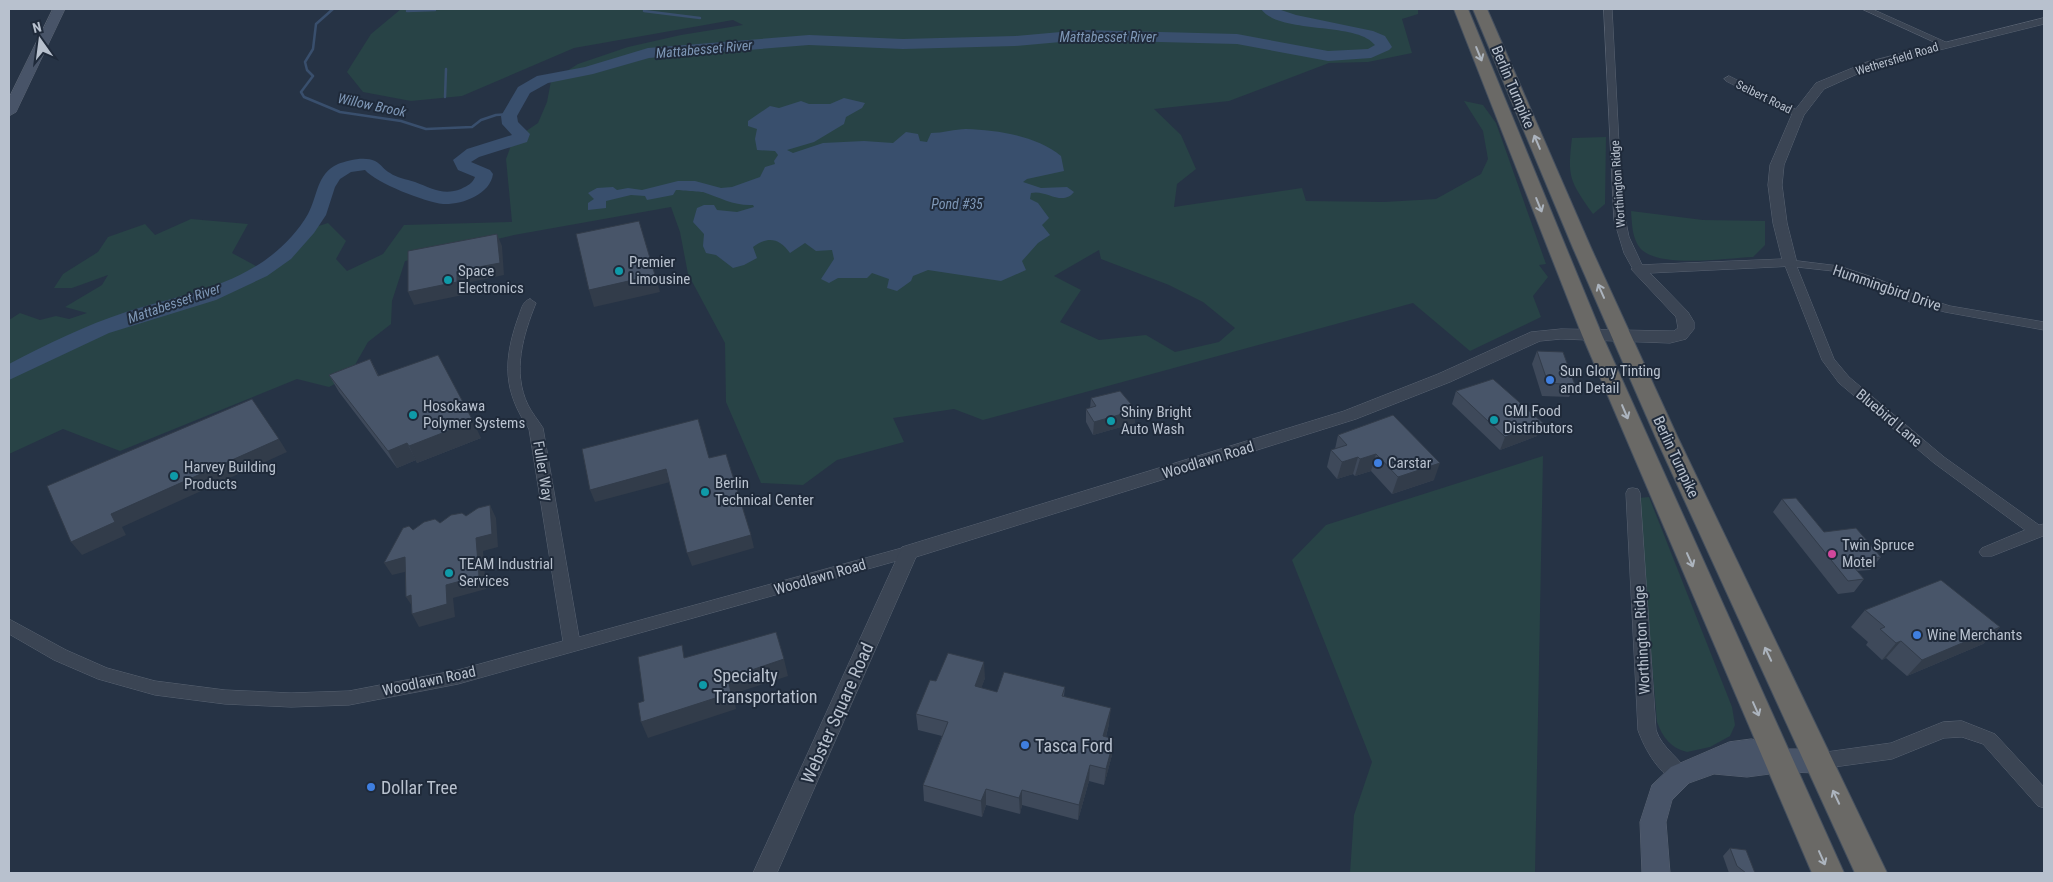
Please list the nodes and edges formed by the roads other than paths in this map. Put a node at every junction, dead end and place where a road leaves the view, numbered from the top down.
1 (59, 9) edge
2 (1461, 9) edge
3 (1480, 9) edge
4 (1608, 9) edge
5 (1866, 9) edge
6 (2044, 21) edge
7 (1946, 44) junction
8 (1729, 79) dead end
9 (9, 112) edge
10 (1798, 114) junction
11 (1790, 263) junction
12 (1638, 269) junction
13 (530, 303) dead end
14 (2044, 326) edge
15 (1592, 335) junction
16 (1621, 336) junction
17 (1632, 493) dead end
18 (2041, 531) edge
19 (909, 552) junction
20 (1987, 552) dead end
21 (9, 626) edge
22 (572, 646) junction
23 (1779, 761) junction
24 (1819, 761) junction
25 (1680, 775) junction
26 (2044, 800) edge
27 (765, 873) edge
28 (1656, 873) edge
29 (1828, 873) edge
30 (1871, 873) edge

1 - 9 main road
2 -> 15 highway, Berlin Turnpike
16 -> 3 highway, Berlin Turnpike
4 - 12 street, Worthington Ridge
5 - 7 street
6 - 7 street, Wethersfield Road
7 - 10 street, Wethersfield Road
8 - 10 street, Seibert Road
10 - 11 street, Wethersfield Road
11 - 12 street, Hummingbird Drive
11 - 14 street, Hummingbird Drive
11 - 18 street, Bluebird Lane
12 - 16 street, Worthington Ridge
13 - 22 street, Fuller Way
15 - 16 street, Woodlawn Road
15 - 19 street, Woodlawn Road
15 -> 23 highway, Berlin Turnpike
24 -> 16 highway, Berlin Turnpike
17 - 25 street, Worthington Ridge
18 - 20 street
19 - 22 street, Woodlawn Road
19 - 27 street, Webster Square Road
21 - 22 street, Woodlawn Road
23 - 24 main road
23 - 25 main road
23 -> 29 highway, Berlin Turnpike
24 - 26 street
30 -> 24 highway, Berlin Turnpike
25 - 28 main road

